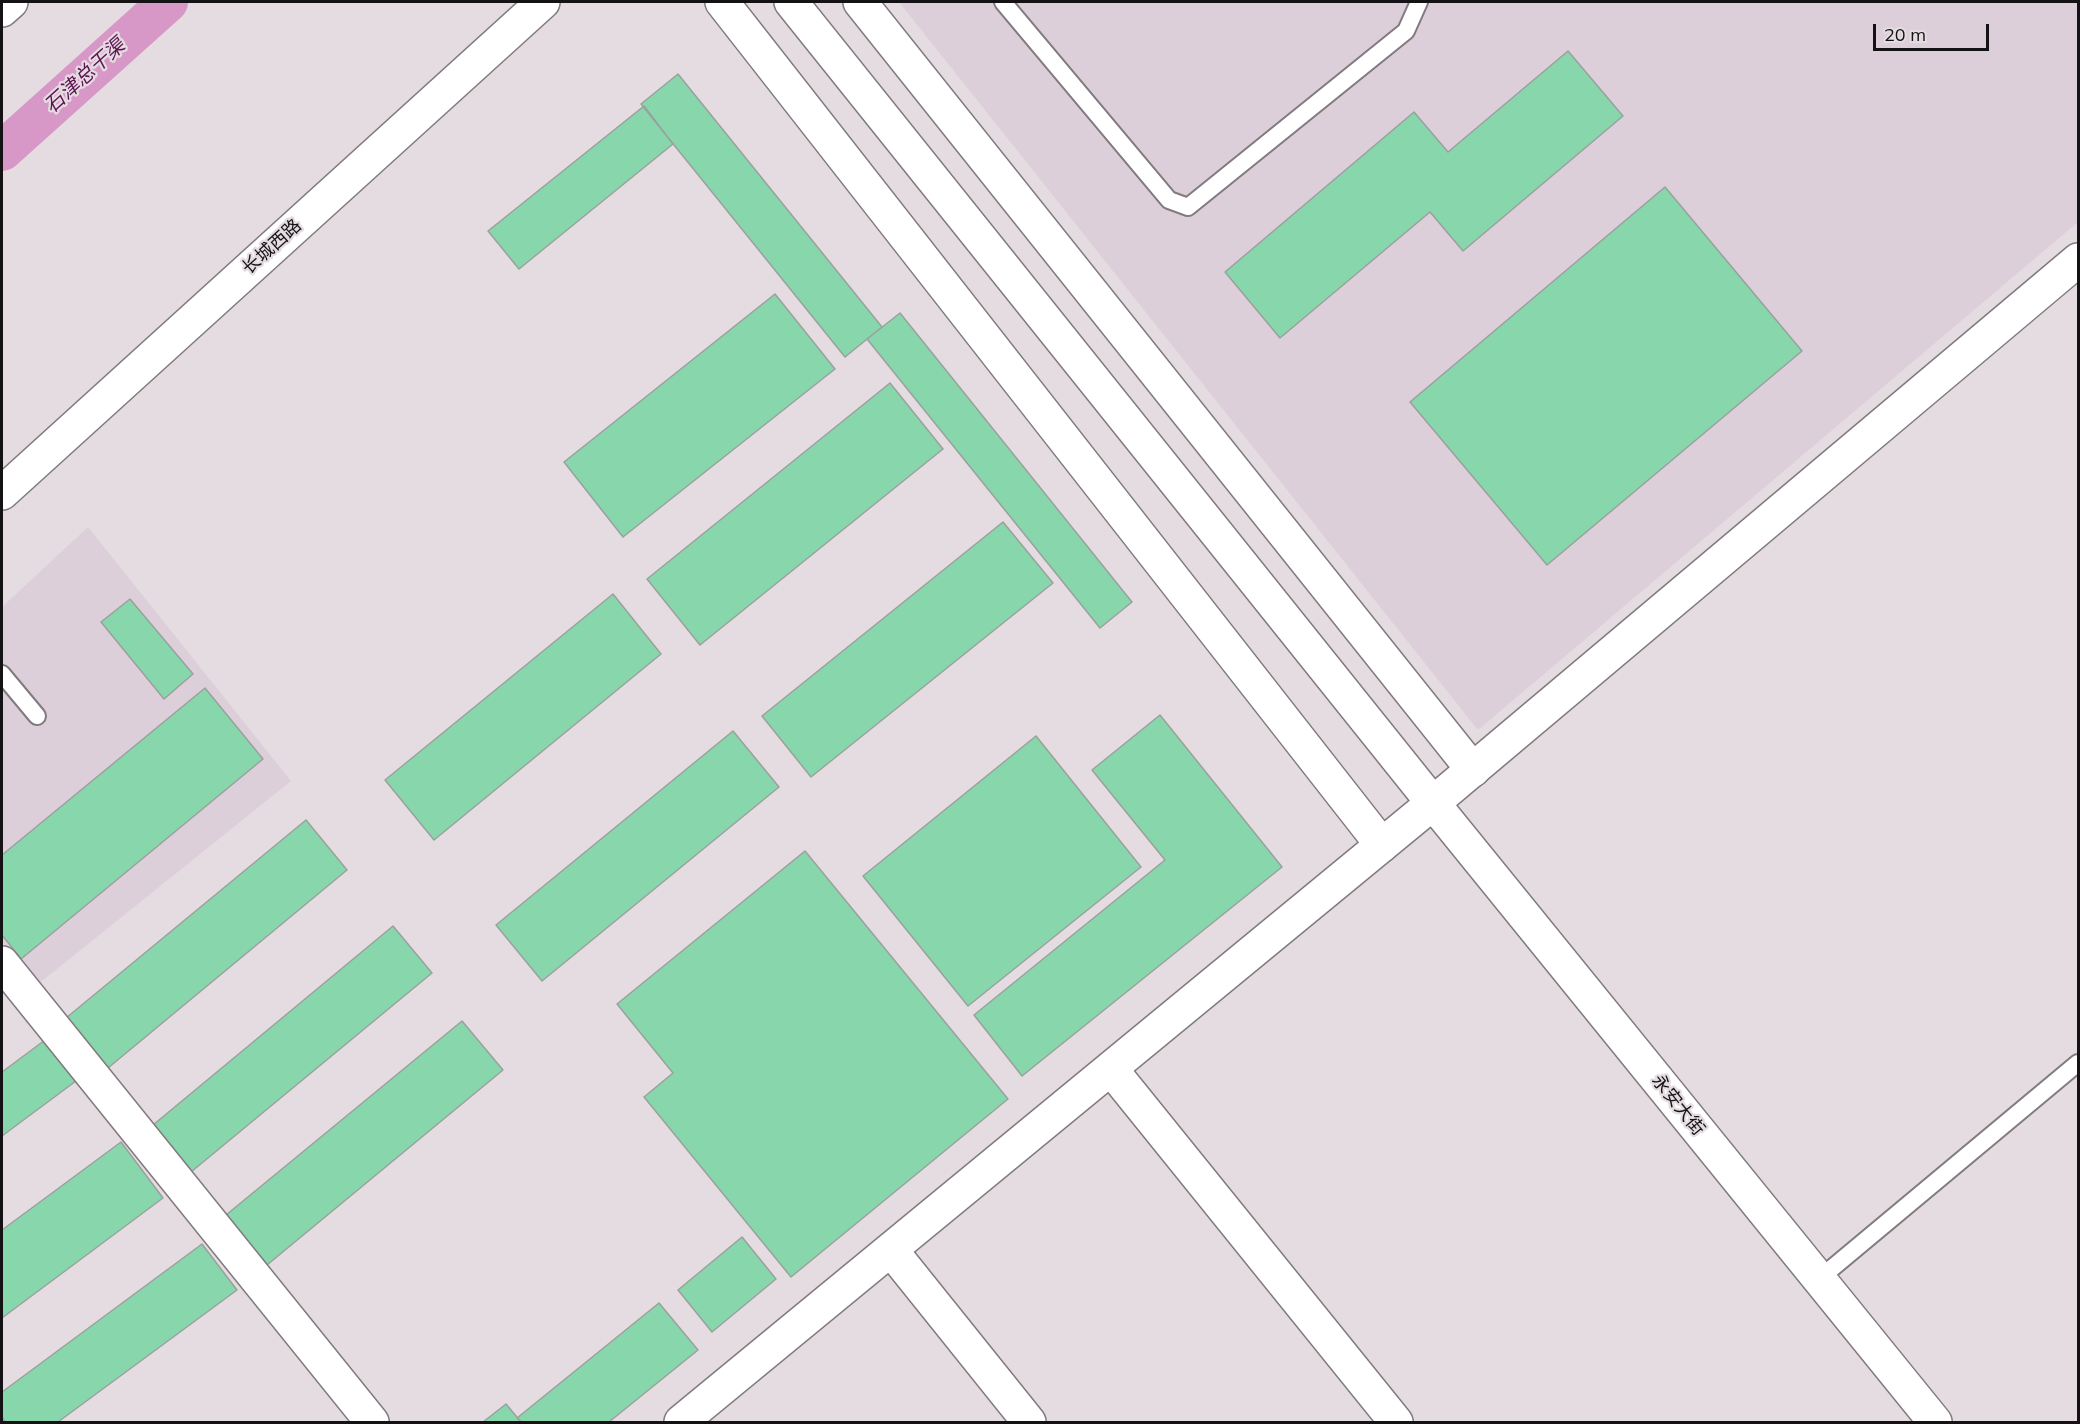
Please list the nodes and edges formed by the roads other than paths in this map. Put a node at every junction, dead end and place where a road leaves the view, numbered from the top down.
1 (11, 2) edge
2 (543, 2) edge
3 (722, 2) edge
4 (791, 2) edge
5 (860, 2) edge
6 (1003, 2) edge
7 (1419, 2) edge
8 (2, 10) edge
9 (2079, 260) edge
10 (2, 493) edge
11 (2, 674) edge
12 (37, 716) dead end
13 (1473, 770) junction
14 (1427, 795) junction
15 (1382, 846) junction
16 (2, 963) edge
17 (2079, 1063) edge
18 (1111, 1069) junction
19 (891, 1250) junction
20 (1819, 1279) junction
21 (372, 1422) edge
22 (681, 1422) edge
23 (1029, 1422) edge
24 (1396, 1422) edge
25 (1935, 1422) edge

1 - 8 main road
2 - 10 main road, 长城西路
3 - 15 main road
4 - 14 main road, 永安大街
5 - 13 main road
6 - 7 lane
9 - 13 main road
11 - 12 lane
13 - 14 main road
14 - 15 main road
14 - 20 main road, 永安大街
15 - 18 main road
16 - 21 main road
17 - 20 lane
18 - 19 main road
18 - 24 main road
19 - 22 main road
19 - 23 main road
20 - 25 main road, 永安大街

